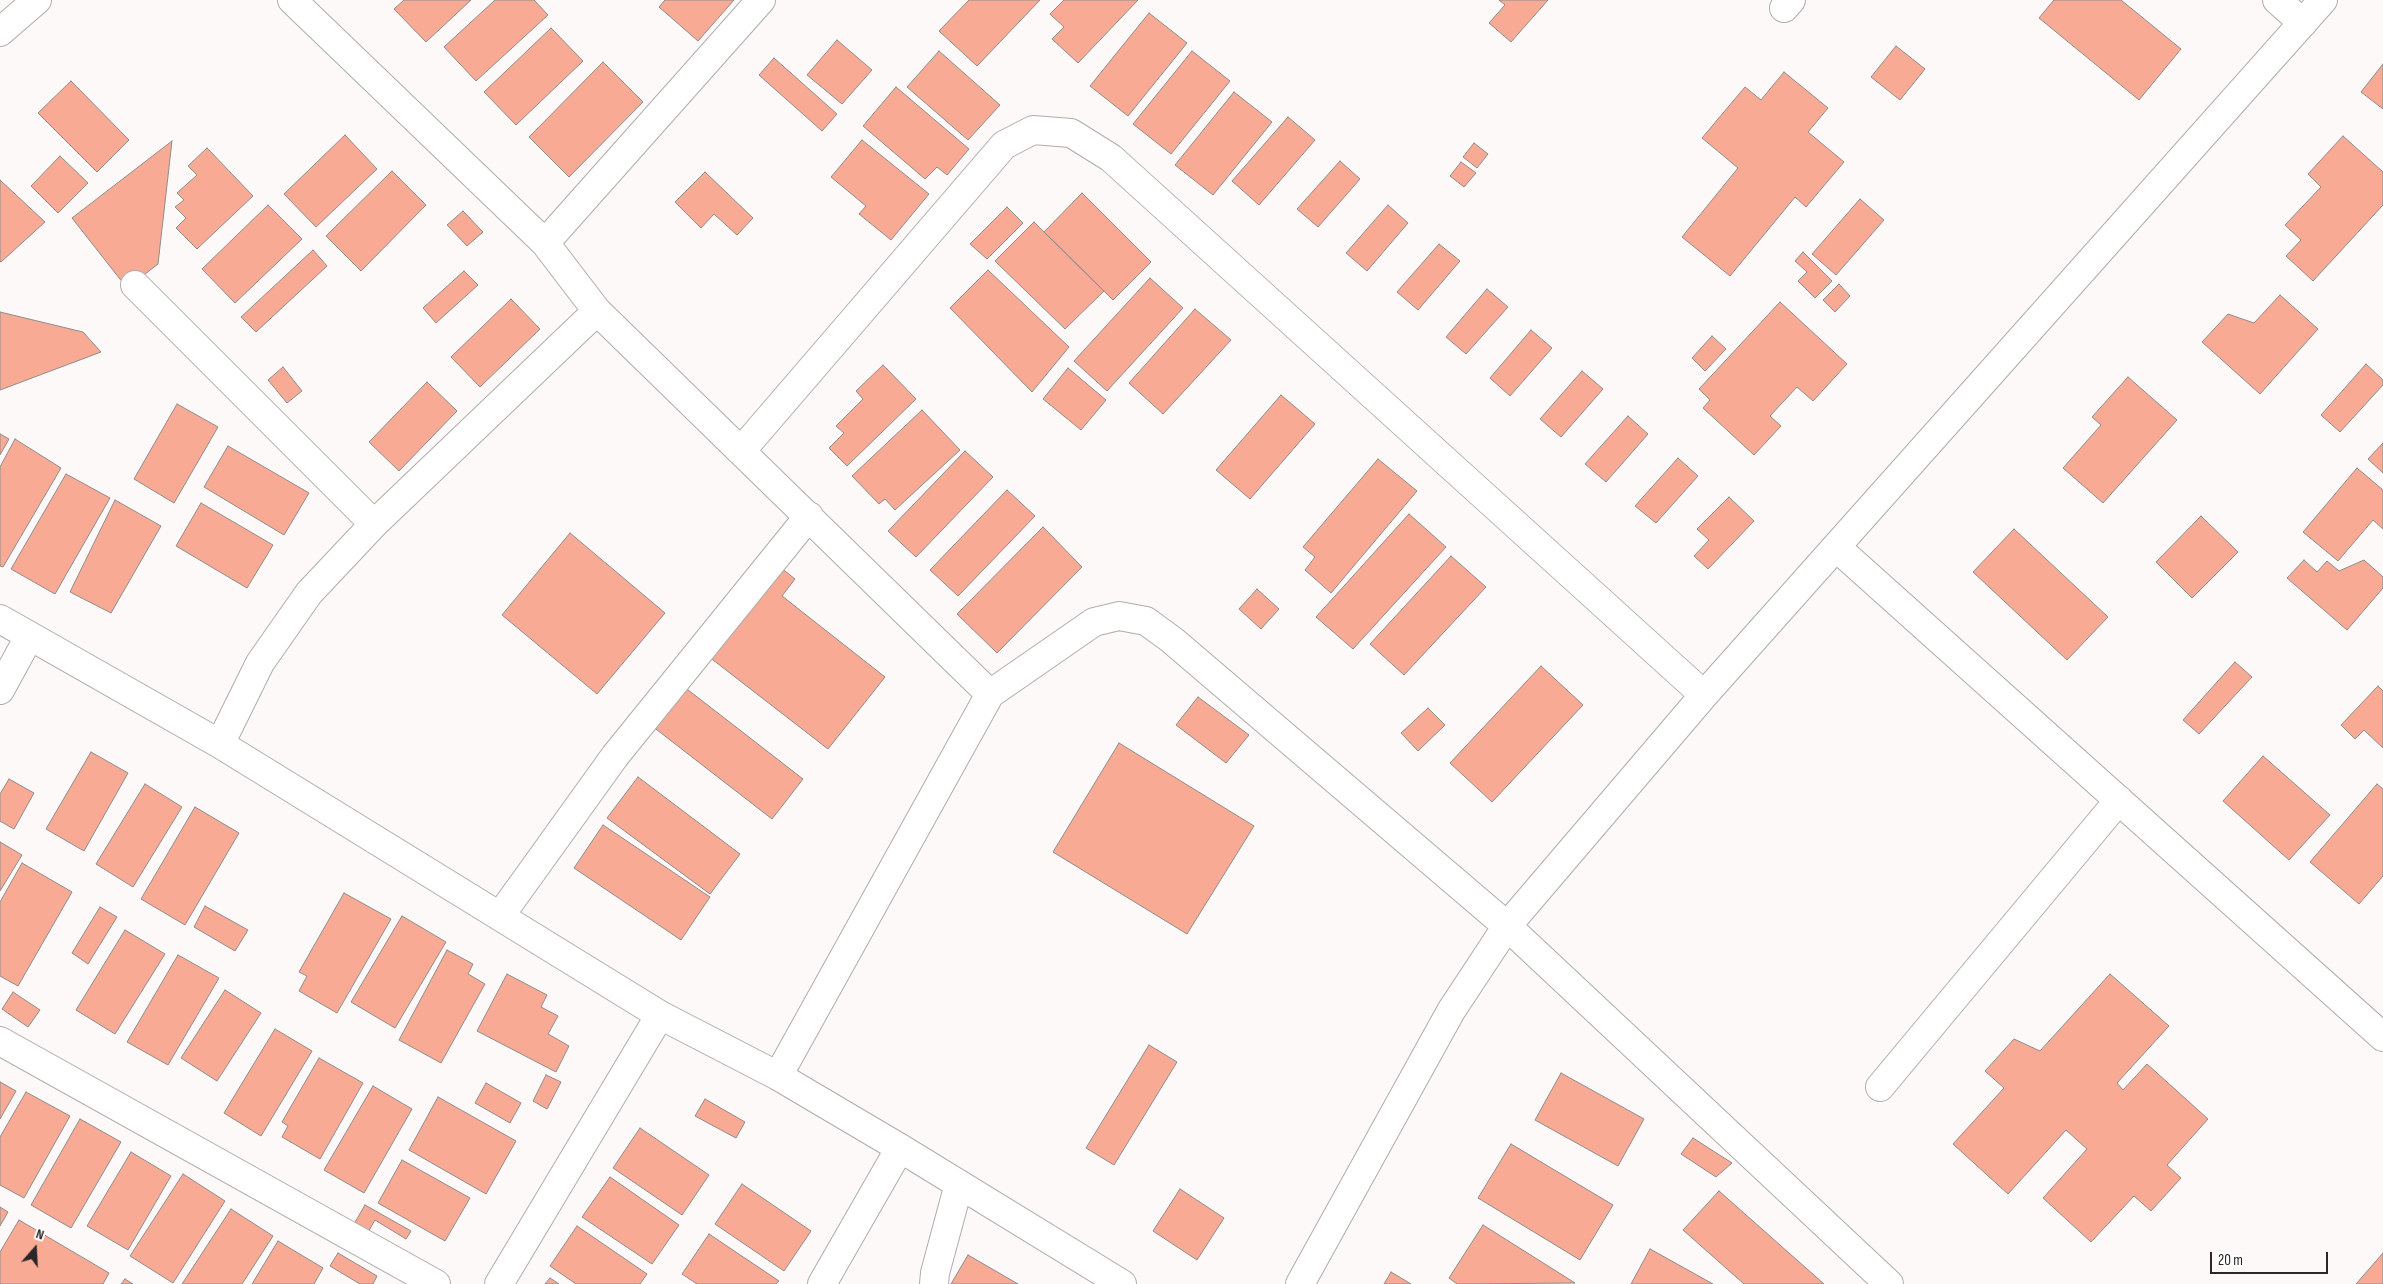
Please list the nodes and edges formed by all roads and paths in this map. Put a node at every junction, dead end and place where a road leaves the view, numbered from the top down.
1 (37, 0) edge
2 (292, 0) edge
3 (761, 0) edge
4 (2277, 0) edge
5 (2323, 0) edge
6 (2304, 23) junction
7 (0, 32) edge
8 (545, 243) junction
9 (134, 285) dead end
10 (597, 311) junction
11 (741, 450) junction
12 (809, 516) junction
13 (374, 524) junction
14 (1836, 547) junction
15 (0, 619) edge
16 (29, 636) junction
17 (0, 690) edge
18 (990, 694) junction
19 (1704, 695) junction
20 (220, 744) junction
21 (2119, 800) junction
22 (500, 916) junction
23 (1507, 926) junction
24 (660, 1015) junction
25 (2383, 1037) edge
26 (0, 1041) edge
27 (778, 1076) junction
28 (1880, 1087) dead end
29 (900, 1148) junction
30 (959, 1184) junction
31 (1113, 1282) edge
32 (436, 1284) edge
33 (499, 1284) edge
34 (822, 1284) edge
35 (934, 1284) edge
36 (1300, 1284) edge
37 (1889, 1284) edge

1 - 7 street
2 - 8 street
3 - 8 street
4 - 6 street
5 - 6 street
6 - 14 street
8 - 10 street
9 - 13 street
10 - 11 street
10 - 13 street
11 - 12 street
11 - 19 street
12 - 18 street
12 - 22 street
13 - 20 street
14 - 19 street
14 - 21 street
15 - 16 street
16 - 17 street
16 - 20 street
18 - 23 street
18 - 27 street
19 - 23 street
20 - 22 street
21 - 25 street
21 - 28 street
22 - 24 street
23 - 36 street
23 - 37 street
24 - 27 street
24 - 33 street
26 - 32 street
27 - 29 street
29 - 30 street
29 - 34 street
30 - 31 street
30 - 35 street

